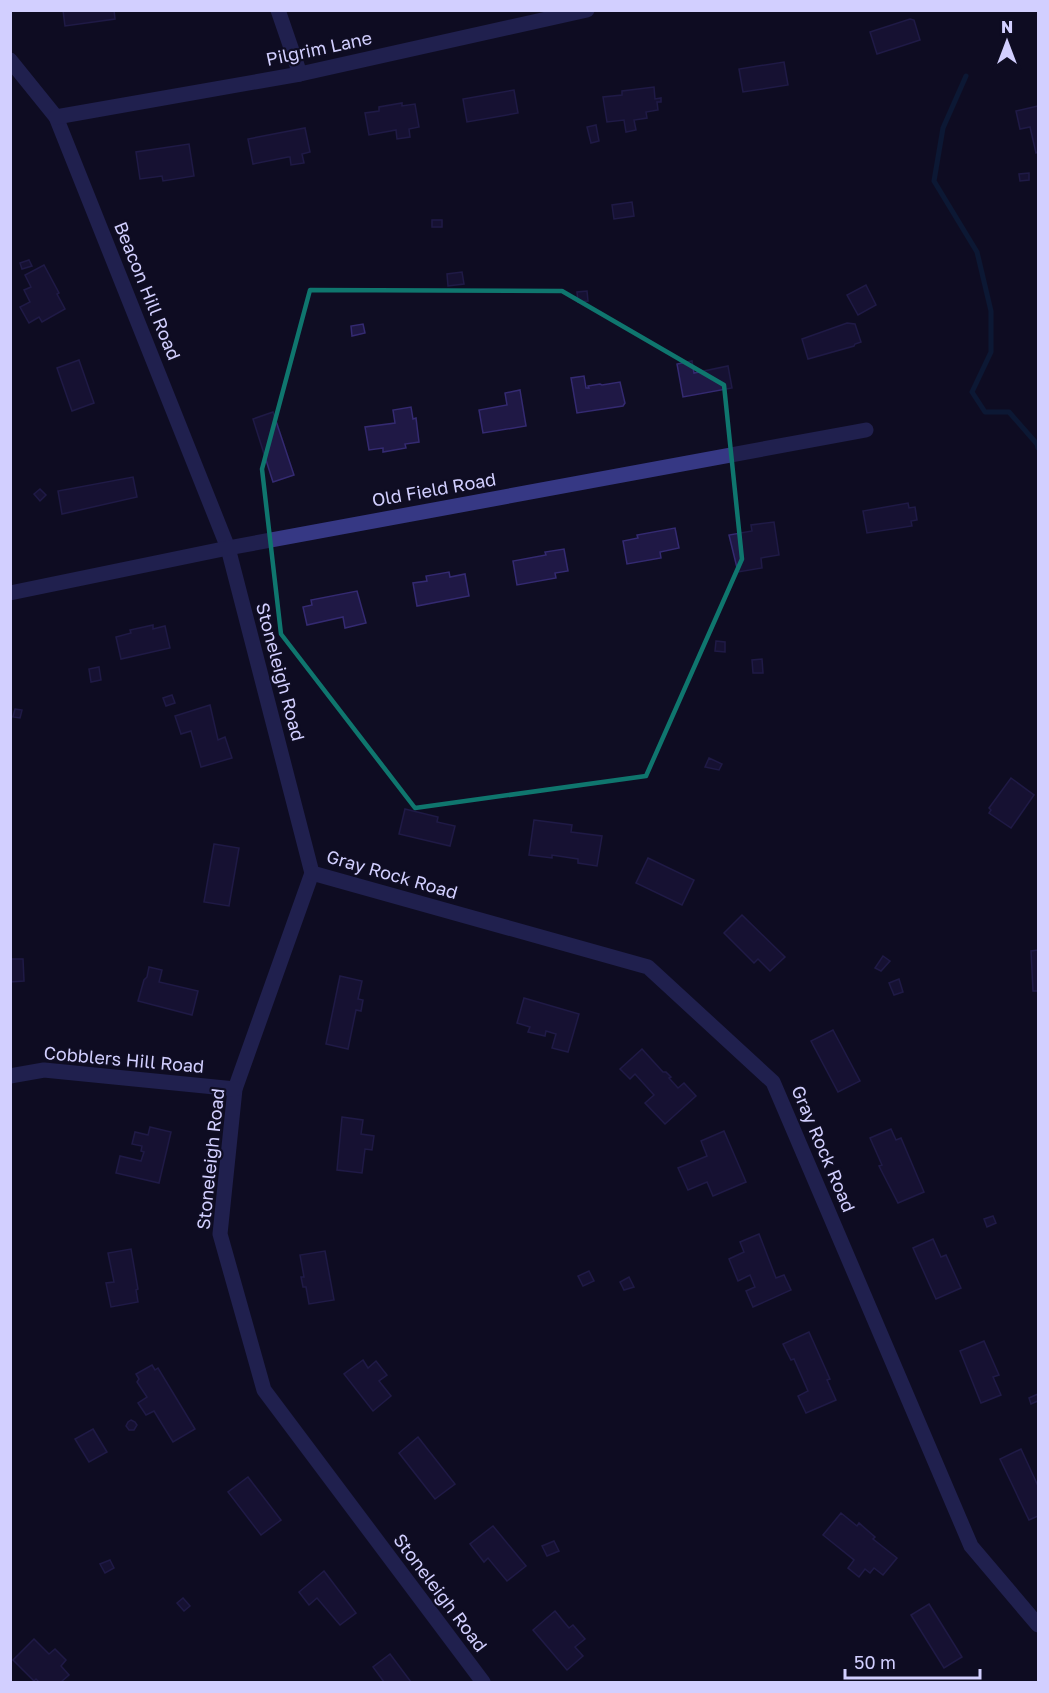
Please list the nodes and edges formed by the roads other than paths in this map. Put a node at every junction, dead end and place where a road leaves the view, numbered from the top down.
1 (278, 10) edge
2 (587, 10) edge
3 (10, 60) edge
4 (300, 74) junction
5 (56, 117) junction
6 (866, 430) dead end
7 (228, 548) junction
8 (10, 593) edge
9 (312, 873) junction
10 (10, 1076) edge
11 (235, 1089) junction
12 (1038, 1626) edge
13 (483, 1683) edge

1 - 4 street
2 - 4 street, Pilgrim Lane
3 - 5 street, Beacon Hill Road
4 - 5 street, Pilgrim Lane
5 - 7 street, Beacon Hill Road
6 - 7 street, Old Field Road
7 - 8 street, Old Field Road
7 - 9 street, Stoneleigh Road
9 - 11 street, Stoneleigh Road
9 - 12 street, Gray Rock Road
10 - 11 street, Cobblers Hill Road
11 - 13 street, Stoneleigh Road

